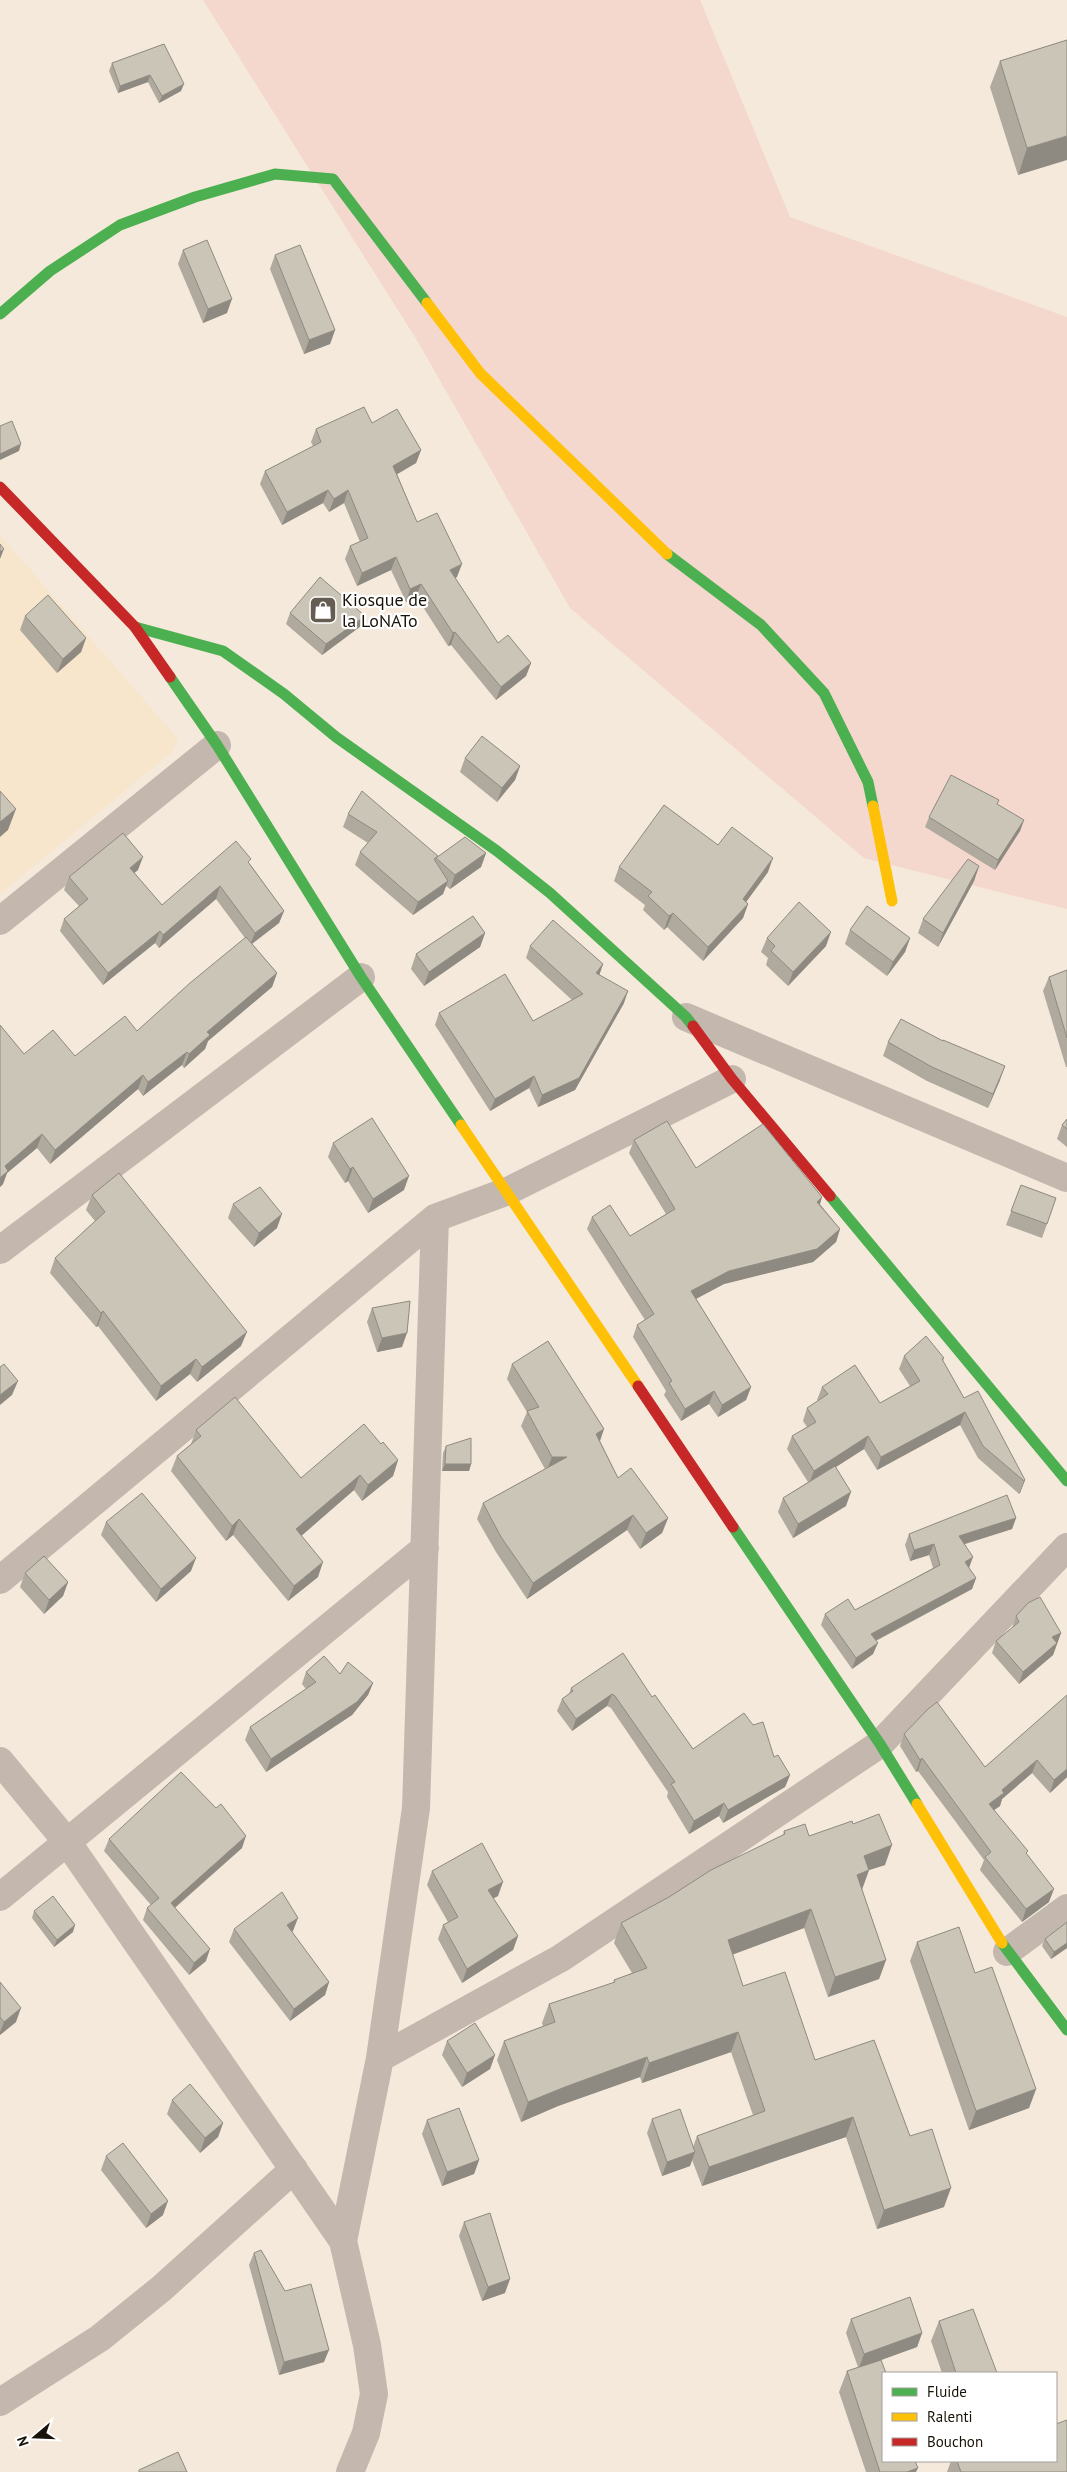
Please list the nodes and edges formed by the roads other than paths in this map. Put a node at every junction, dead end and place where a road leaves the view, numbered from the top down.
1 (0, 314) edge
2 (0, 487) edge
3 (135, 627) junction
4 (217, 745) junction
5 (892, 901) dead end
6 (0, 922) edge
7 (361, 977) junction
8 (686, 1016) junction
9 (732, 1079) junction
10 (1067, 1178) edge
11 (508, 1191) junction
12 (435, 1218) junction
13 (0, 1250) edge
14 (1067, 1480) edge
15 (1067, 1547) edge
16 (425, 1548) junction
17 (0, 1580) edge
18 (880, 1744) junction
19 (0, 1762) edge
20 (68, 1843) junction
21 (0, 1898) edge
22 (1067, 1908) edge
23 (1007, 1952) junction
24 (1067, 2030) edge
25 (380, 2058) junction
26 (294, 2169) junction
27 (343, 2241) junction
28 (0, 2402) edge
29 (350, 2472) edge

1 - 5 street
2 - 3 street
3 - 4 street
3 - 8 street
4 - 6 street
4 - 7 street
7 - 11 street
7 - 13 street
8 - 9 street
8 - 10 street
9 - 11 street
9 - 14 street
11 - 12 street
11 - 18 street
12 - 16 street
12 - 17 street
15 - 18 street
16 - 20 street
16 - 25 street
18 - 23 street
18 - 25 street
19 - 20 street
20 - 21 street
20 - 26 street
22 - 23 street
23 - 24 street
25 - 27 street
26 - 27 street
26 - 28 street
27 - 29 street

